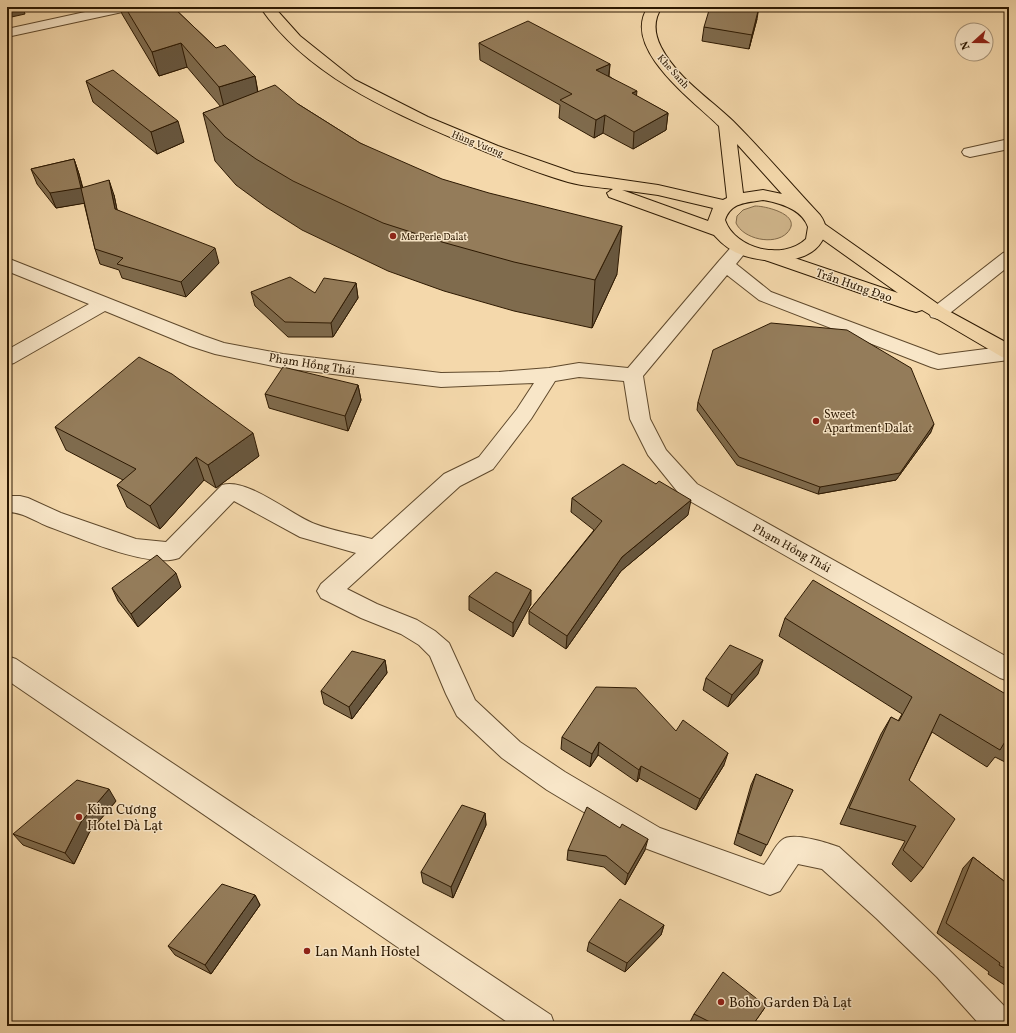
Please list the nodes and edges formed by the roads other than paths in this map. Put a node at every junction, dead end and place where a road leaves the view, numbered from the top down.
1 (127, 7) edge
2 (267, 7) edge
3 (655, 7) edge
4 (7, 33) edge
5 (727, 124) junction
6 (1009, 144) edge
7 (970, 152) dead end
8 (572, 178) junction
9 (729, 202) junction
10 (804, 209) junction
11 (817, 227) junction
12 (718, 231) junction
13 (740, 248) junction
14 (771, 256) junction
15 (1009, 257) edge
16 (7, 264) edge
17 (725, 265) junction
18 (105, 304) junction
19 (938, 313) junction
20 (1009, 353) edge
21 (7, 358) edge
22 (549, 375) junction
23 (633, 375) junction
24 (7, 504) edge
25 (376, 549) junction
26 (7, 667) edge
27 (1009, 670) edge
28 (531, 1024) edge
29 (1002, 1026) edge

1 - 4 street
2 - 8 main road, Hùng Vương
3 - 5 main road, Khe Sanh
5 - 9 main road
5 - 10 main road, Khe Sanh
6 - 7 street
8 - 9 main road, Hùng Vương
8 - 12 main road
9 - 10 main road
9 - 12 main road
10 - 11 main road
11 - 14 main road
11 - 19 main road, Trần Hưng Đạo
12 - 13 main road
13 - 14 main road
13 - 17 street
14 - 19 main road, Trần Hưng Đạo
15 - 19 street
16 - 18 street, Phạm Hồng Thái
17 - 20 street
17 - 23 street
18 - 21 street
18 - 22 street, Phạm Hồng Thái
19 - 20 main road, Trần Hưng Đạo
22 - 23 street, Phạm Hồng Thái
22 - 25 street
23 - 27 street, Phạm Hồng Thái
24 - 25 street
25 - 29 street
26 - 28 street

